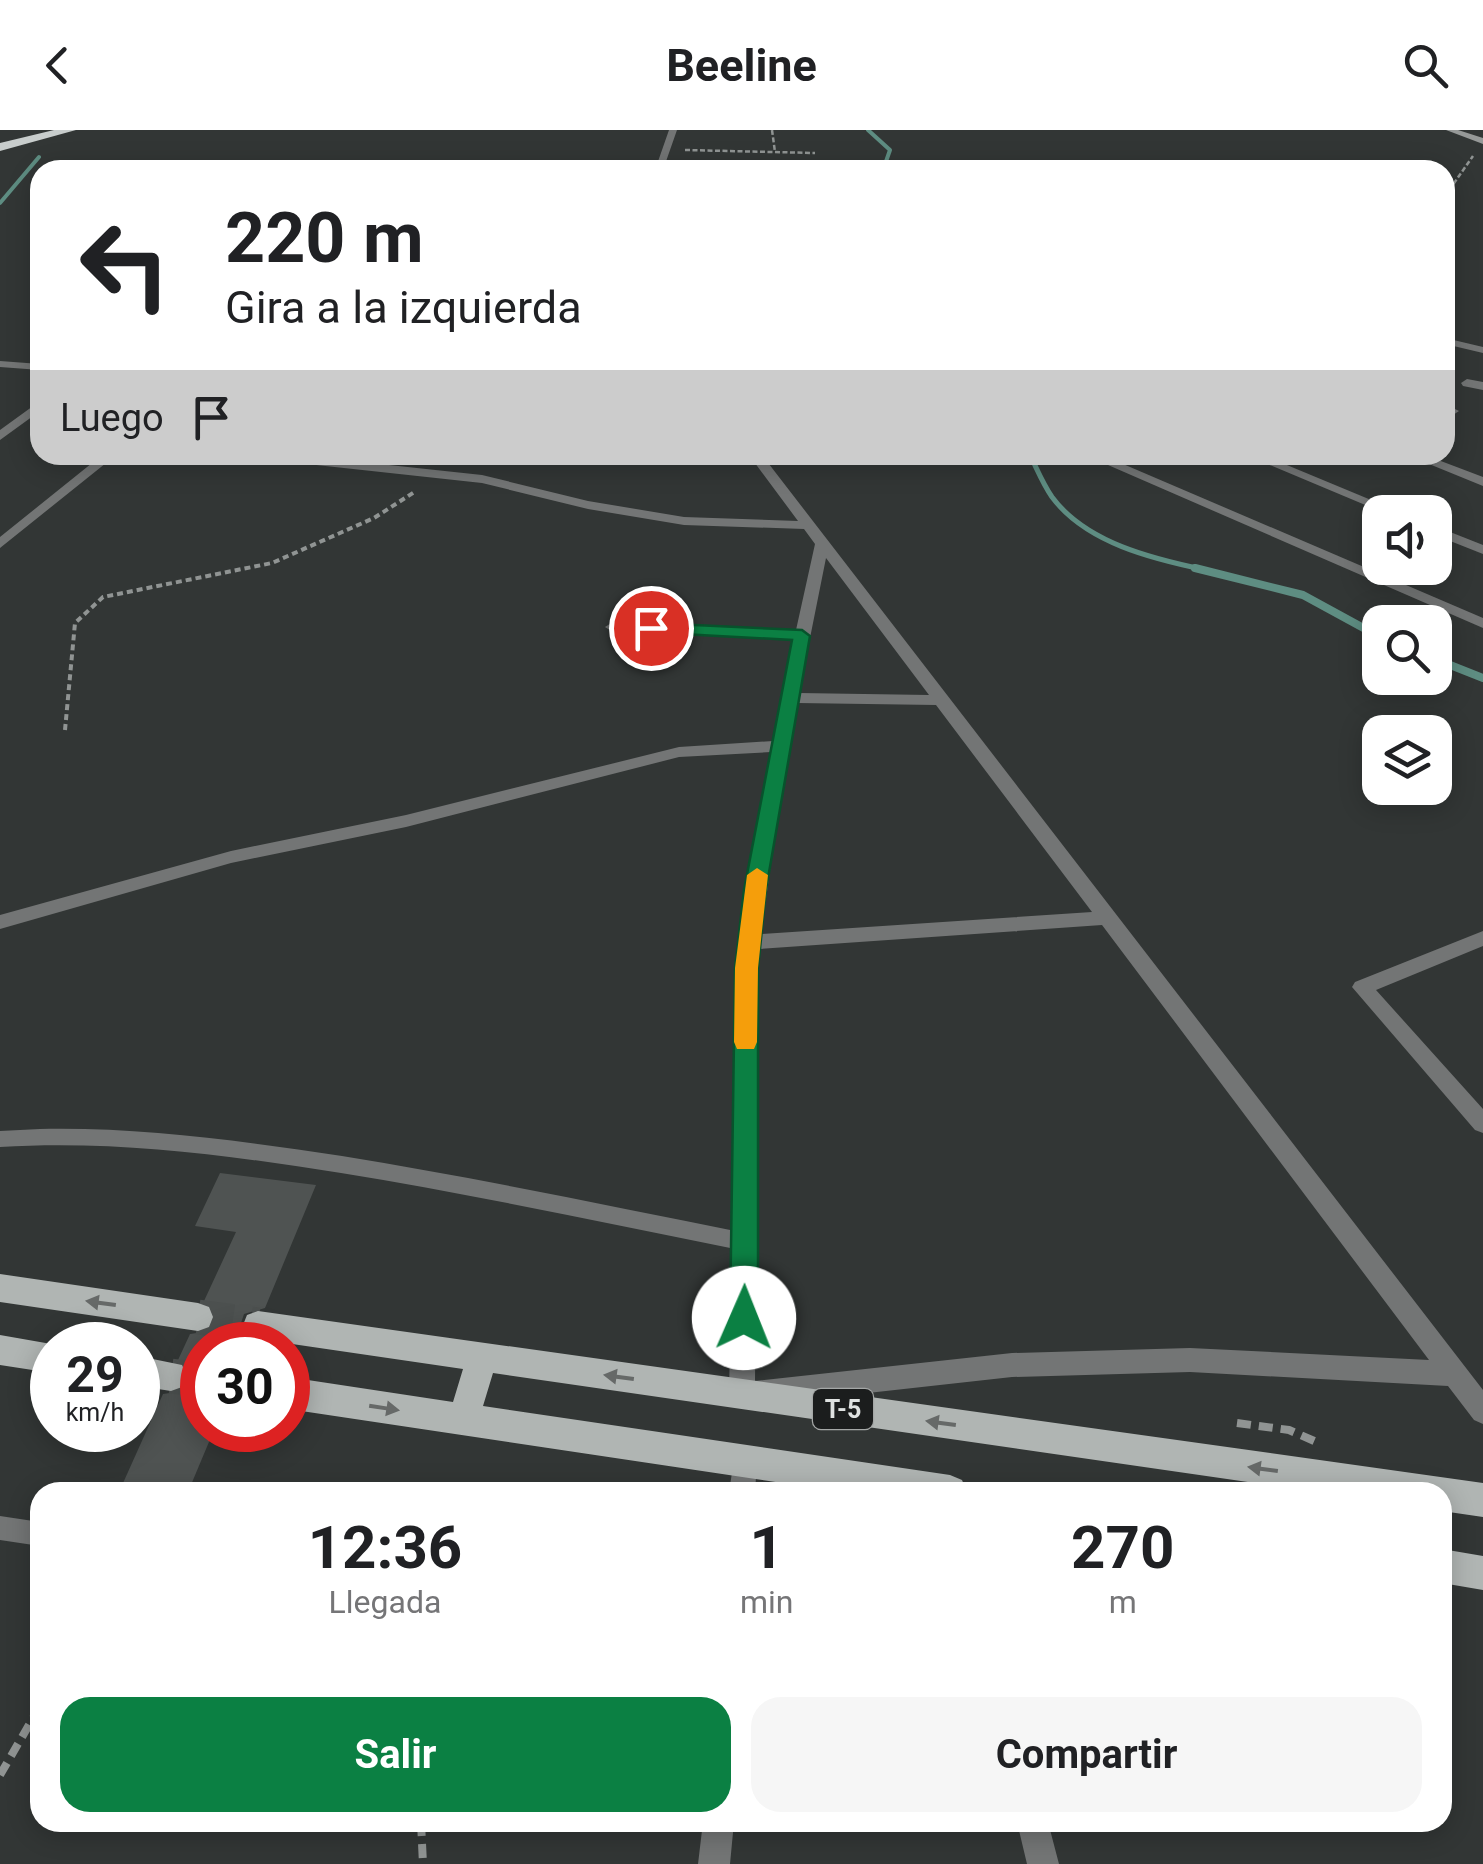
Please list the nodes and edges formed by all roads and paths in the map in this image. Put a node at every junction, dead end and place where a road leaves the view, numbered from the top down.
1 (70, 130) edge
2 (673, 130) edge
3 (772, 130) edge
4 (1450, 130) edge
5 (1483, 145) edge
6 (0, 146) edge
7 (666, 150) junction
8 (775, 152) junction
9 (815, 153) dead end
10 (662, 160) edge
11 (1455, 180) edge
12 (1455, 343) edge
13 (1483, 350) edge
14 (0, 364) edge
15 (30, 366) edge
16 (1468, 384) dead end
17 (1483, 386) edge
18 (30, 413) edge
19 (0, 436) edge
20 (98, 465) edge
21 (354, 465) edge
22 (762, 465) edge
23 (1114, 465) edge
24 (1277, 465) edge
25 (1439, 465) edge
26 (438, 474) junction
27 (1483, 482) edge
28 (1362, 499) edge
29 (806, 525) junction
30 (1452, 537) edge
31 (0, 544) edge
32 (821, 545) junction
33 (1483, 550) edge
34 (1483, 623) edge
35 (613, 627) dead end
36 (802, 636) junction
37 (790, 698) junction
38 (940, 700) junction
39 (65, 730) dead end
40 (780, 746) junction
41 (1108, 918) junction
42 (0, 922) edge
43 (1483, 938) edge
44 (749, 942) junction
45 (1483, 1124) edge
46 (0, 1139) edge
47 (745, 1242) junction
48 (0, 1288) edge
49 (198, 1316) tunnel mouth
50 (310, 1333) edge
51 (0, 1350) edge
52 (30, 1355) edge
53 (482, 1358) junction
54 (160, 1374) edge
55 (1455, 1374) junction
56 (171, 1376) tunnel mouth
57 (742, 1395) junction
58 (310, 1396) edge
59 (1483, 1411) edge
60 (463, 1420) junction
61 (1237, 1423) dead end
62 (1289, 1430) dead end
63 (743, 1477) edge
64 (811, 1482) edge
65 (1358, 1482) edge
66 (1452, 1495) edge
67 (1483, 1500) edge
68 (0, 1528) edge
69 (30, 1532) edge
70 (1452, 1567) edge
71 (1483, 1572) edge
72 (30, 1723) edge
73 (0, 1774) edge
74 (421, 1832) edge
75 (718, 1832) edge
76 (1035, 1832) edge
77 (423, 1864) edge
78 (714, 1864) edge
79 (1043, 1864) edge

1 - 6 highway
2 - 7 street
3 - 8 path
4 - 5 street
5 - 11 path
7 - 8 path
7 - 10 street
8 - 9 path
12 - 13 street
14 - 15 street
16 - 17 street
18 - 19 street
20 - 31 street
21 - 26 street
22 - 29 street
23 - 34 street
24 - 28 street
25 - 27 street
26 - 29 street
26 - 39 path
29 - 32 street
30 - 33 street
32 - 36 street
32 - 38 street
35 - 36 street
36 - 37 street
37 - 38 street
37 - 40 street
38 - 41 street
40 - 42 street
40 - 44 street
41 - 44 street
41 - 55 street
43 - 45 street
44 - 47 street
46 - 47 lane
47 - 57 street
49 -> 48 main road
50 - 53 main road, T-5
51 - 52 main road
57 -> 53 main road, T-5
53 - 60 main road
54 - 56 main road
55 - 57 street
55 - 59 street
65 -> 57 main road, T-5
58 -> 60 main road
60 - 63 main road
61 - 62 path
63 - 64 main road
66 - 67 main road
68 - 69 lane
70 - 71 main road
72 - 73 path
74 - 77 path
75 - 78 street
76 - 79 street

